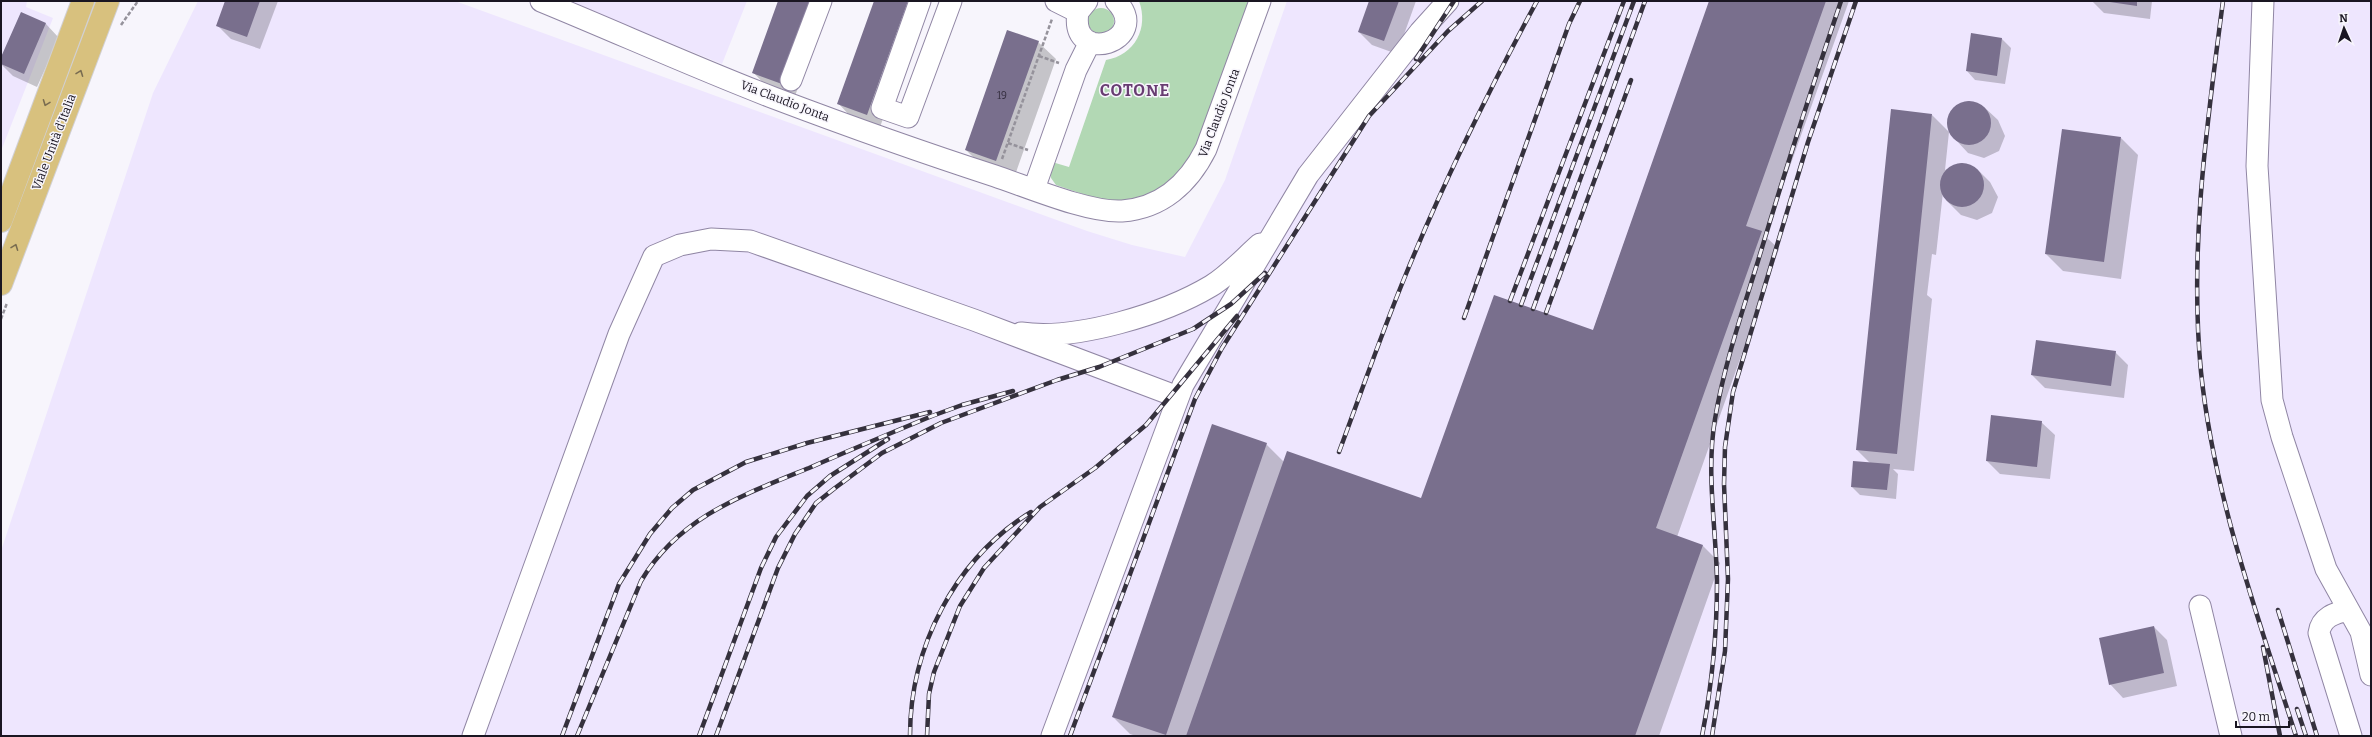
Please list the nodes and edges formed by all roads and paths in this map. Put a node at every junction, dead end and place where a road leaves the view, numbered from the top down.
1 (83, 1) edge
2 (108, 1) edge
3 (541, 1) edge
4 (821, 1) edge
5 (920, 1) edge
6 (950, 1) edge
7 (1057, 1) edge
8 (1116, 1) edge
9 (1260, 1) edge
10 (1448, 1) edge
11 (2263, 1) edge
12 (1083, 6) edge
13 (1090, 42) junction
14 (791, 80) dead end
15 (996, 176) junction
16 (1034, 189) junction
17 (1, 221) edge
18 (1273, 234) junction
19 (1, 284) edge
20 (1000, 330) junction
21 (1178, 397) junction
22 (2200, 606) dead end
23 (2348, 610) junction
24 (2371, 675) edge
25 (473, 736) edge
26 (1052, 736) edge
27 (2231, 736) edge
28 (2351, 736) edge

1 -> 17 main road, Viale Unità d'Italia
19 -> 2 main road, Viale Unità d'Italia
3 - 15 street, Via Claudio Jonta
4 - 14 street
5 - 6 street
7 - 12 street
7 - 15 path
8 - 13 street
9 - 16 street, Via Claudio Jonta
10 - 18 street
11 - 23 street
12 - 13 street
13 - 16 street
15 - 16 street, Via Claudio Jonta
18 - 20 street
18 - 21 street
20 - 21 street
20 - 25 street
21 - 26 street
22 - 27 street
23 - 24 street
23 - 28 street

